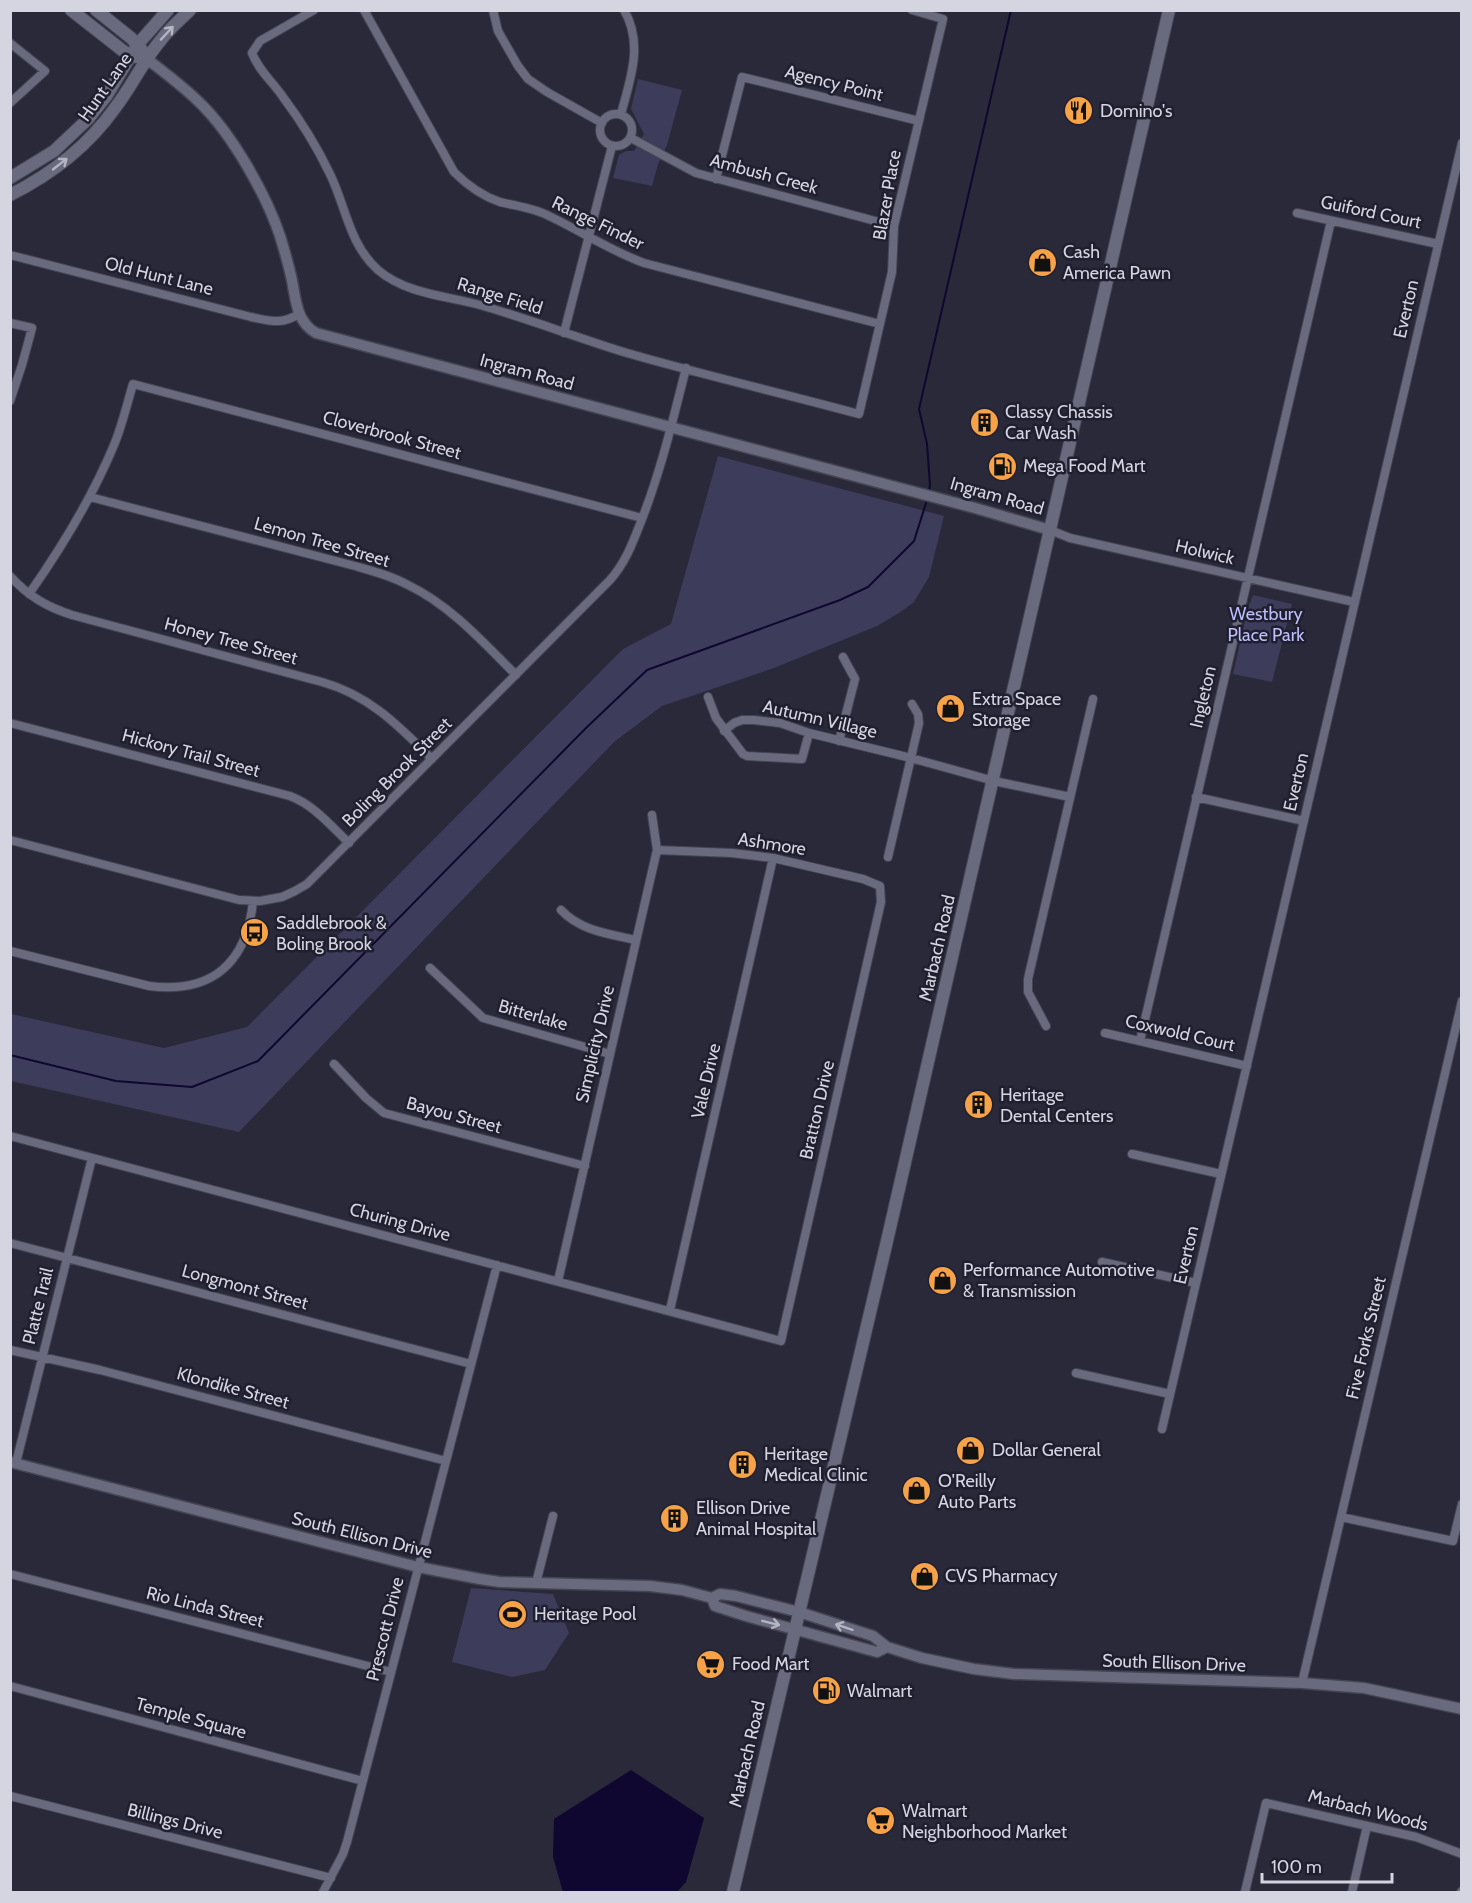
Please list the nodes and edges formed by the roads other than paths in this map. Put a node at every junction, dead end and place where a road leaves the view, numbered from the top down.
1 (71, 10) edge
2 (96, 10) edge
3 (168, 10) edge
4 (190, 10) edge
5 (314, 10) edge
6 (364, 10) edge
7 (493, 10) edge
8 (624, 10) edge
9 (912, 10) edge
10 (1168, 10) edge
11 (10, 43) edge
12 (138, 44) junction
13 (130, 56) junction
14 (147, 59) junction
15 (10, 103) edge
16 (621, 114) junction
17 (919, 121) junction
18 (602, 123) junction
19 (631, 138) junction
20 (1461, 143) edge
21 (612, 146) junction
22 (10, 178) edge
23 (716, 179) junction
24 (10, 195) edge
25 (1297, 213) dead end
26 (1331, 221) junction
27 (894, 226) junction
28 (589, 237) junction
29 (1438, 244) junction
30 (10, 255) edge
31 (299, 314) junction
32 (10, 322) edge
33 (880, 324) junction
34 (564, 333) junction
35 (686, 368) junction
36 (10, 401) edge
37 (859, 414) joint
38 (670, 429) junction
39 (90, 496) junction
40 (642, 518) junction
41 (1050, 530) junction
42 (10, 576) edge
43 (1248, 578) junction
44 (29, 594) junction
45 (1354, 602) junction
46 (843, 657) dead end
47 (516, 675) junction
48 (708, 697) dead end
49 (1093, 699) dead end
50 (912, 704) dead end
51 (10, 723) edge
52 (724, 731) junction
53 (809, 733) junction
54 (839, 741) junction
55 (911, 758) junction
56 (432, 759) junction
57 (994, 782) junction
58 (1196, 796) junction
59 (1070, 797) junction
60 (652, 815) dead end
61 (1304, 821) junction
62 (10, 840) edge
63 (349, 843) junction
64 (657, 850) junction
65 (888, 857) dead end
66 (773, 858) junction
67 (880, 886) joint
68 (254, 901) junction
69 (561, 910) dead end
70 (636, 940) junction
71 (10, 951) edge
72 (430, 968) dead end
73 (1461, 1001) edge
74 (1047, 1026) dead end
75 (1105, 1033) dead end
76 (1140, 1041) junction
77 (610, 1054) junction
78 (334, 1064) dead end
79 (1246, 1066) junction
80 (10, 1136) edge
81 (1132, 1154) dead end
82 (92, 1158) junction
83 (585, 1166) junction
84 (1221, 1174) junction
85 (10, 1243) edge
86 (67, 1258) junction
87 (1102, 1262) dead end
88 (497, 1265) junction
89 (558, 1281) junction
90 (1196, 1283) junction
91 (670, 1311) junction
92 (781, 1341) joint
93 (10, 1350) edge
94 (42, 1357) junction
95 (471, 1364) junction
96 (1076, 1373) dead end
97 (1170, 1394) junction
98 (1162, 1429) dead end
99 (446, 1461) junction
100 (13, 1462) edge
101 (1461, 1504) edge
102 (553, 1516) dead end
103 (1341, 1517) junction
104 (418, 1567) junction
105 (10, 1574) edge
106 (536, 1583) junction
107 (712, 1598) junction
108 (749, 1600) junction
109 (799, 1612) junction
110 (746, 1616) junction
111 (795, 1629) junction
112 (887, 1647) junction
113 (391, 1672) junction
114 (1302, 1683) junction
115 (10, 1686) edge
116 (1461, 1709) edge
117 (363, 1781) junction
118 (10, 1796) edge
119 (1367, 1826) junction
120 (1461, 1854) edge
121 (331, 1878) junction
122 (323, 1893) edge
123 (733, 1893) edge
124 (1245, 1893) edge
125 (1352, 1893) edge

1 - 13 main road
2 - 12 main road
3 - 12 main road, Hunt Lane
14 -> 4 main road, Hunt Lane
5 - 34 street, Range Field
6 - 28 street, Range Finder
7 - 18 street
8 - 16 street
9 - 17 street, Blazer Place
10 - 41 main road, Marbach Road
11 - 15 street
12 - 13 main road, Hunt Lane
12 - 14 main road
13 - 14 main road
13 - 22 main road, Hunt Lane
24 -> 14 main road, Hunt Lane
14 - 31 street
16 - 18 street
16 - 19 street
17 - 23 street, Agency Point
17 - 27 street, Blazer Place
18 - 21 street
19 - 21 street
19 - 23 street, Ambush Creek
20 - 29 street, Everton
21 - 28 street
23 - 27 street, Ambush Creek
25 - 26 street, Guiford Court
26 - 29 street, Guiford Court
26 - 43 street, Ingleton
27 - 33 street, Blazer Place
28 - 33 street, Range Finder
28 - 34 street
29 - 45 street, Everton
30 - 31 street, Old Hunt Lane
31 - 38 street, Ingram Road
32 - 36 street
33 - 37 street, Blazer Place
34 - 35 street, Range Field
35 - 37 street, Range Field
35 - 38 street, Boling Brook Street
38 - 40 street, Boling Brook Street
38 - 41 street, Ingram Road
39 - 40 street, Cloverbrook Street
39 - 44 street
39 - 47 street, Lemon Tree Street
40 - 47 street, Boling Brook Street
41 - 43 street, Holwick
41 - 57 main road, Marbach Road
42 - 44 street, Honey Tree Street
43 - 45 street, Holwick
43 - 58 street, Ingleton
44 - 56 street, Honey Tree Street
45 - 61 street, Everton
46 - 54 street
47 - 56 street, Boling Brook Street
48 - 52 street
49 - 59 street
50 - 55 street
51 - 63 street, Hickory Trail Street
52 - 53 street, Autumn Village
52 - 53 street
53 - 54 street, Autumn Village
54 - 55 street, Autumn Village
55 - 57 street, Autumn Village
55 - 65 street
56 - 63 street, Boling Brook Street
57 - 59 street, Autumn Village
57 - 109 main road, Marbach Road
58 - 61 street
58 - 76 street, Ingleton
59 - 74 street
60 - 64 street, Simplicity Drive
61 - 79 street, Everton
62 - 68 street, Boling Brook Street
63 - 68 street, Boling Brook Street
64 - 66 street, Ashmore
64 - 70 street, Simplicity Drive
66 - 67 street, Ashmore
66 - 91 street, Vale Drive
67 - 92 street, Bratton Drive
68 - 71 street
69 - 70 street
70 - 77 street, Simplicity Drive
72 - 77 street, Bitterlake
73 - 103 street, Five Forks Street
75 - 76 street, Coxwold Court
76 - 79 street, Coxwold Court
77 - 83 street, Simplicity Drive
78 - 83 street, Bayou Street
79 - 84 street, Everton
80 - 82 street, Churing Drive
81 - 84 street
82 - 86 street, Platte Trail
82 - 88 street, Churing Drive
83 - 89 street, Simplicity Drive
84 - 90 street, Everton
85 - 86 street, Longmont Street
86 - 94 street, Platte Trail
86 - 95 street, Longmont Street
87 - 90 street
88 - 89 street, Churing Drive
88 - 95 street, Prescott Drive
89 - 91 street, Churing Drive
90 - 97 street, Everton
91 - 92 street, Churing Drive
93 - 94 street, Klondike Street
94 - 99 street, Klondike Street
94 - 100 street, Platte Trail
95 - 99 street, Prescott Drive
96 - 97 street
97 - 98 street, Everton
99 - 104 street, Prescott Drive
100 - 104 street, South Ellison Drive
101 - 103 street
102 - 106 street
103 - 114 street, Five Forks Street
104 - 106 street, South Ellison Drive
104 - 113 street, Prescott Drive
105 - 113 street, Rio Linda Street
106 - 107 street, South Ellison Drive
107 - 108 street, South Ellison Drive
107 - 110 street, South Ellison Drive
108 - 109 street, South Ellison Drive
108 - 110 street
109 - 111 main road, Marbach Road
112 -> 109 street, South Ellison Drive
110 -> 111 street, South Ellison Drive
111 - 112 street, South Ellison Drive
111 - 123 main road, Marbach Road
112 - 114 street, South Ellison Drive
113 - 117 street, Prescott Drive
114 - 116 street, South Ellison Drive
115 - 117 street, Temple Square
117 - 121 street, Prescott Drive
118 - 121 street, Billings Drive
119 - 120 street, Marbach Woods
119 - 124 street, Marbach Woods
119 - 125 street
121 - 122 street, Prescott Drive

